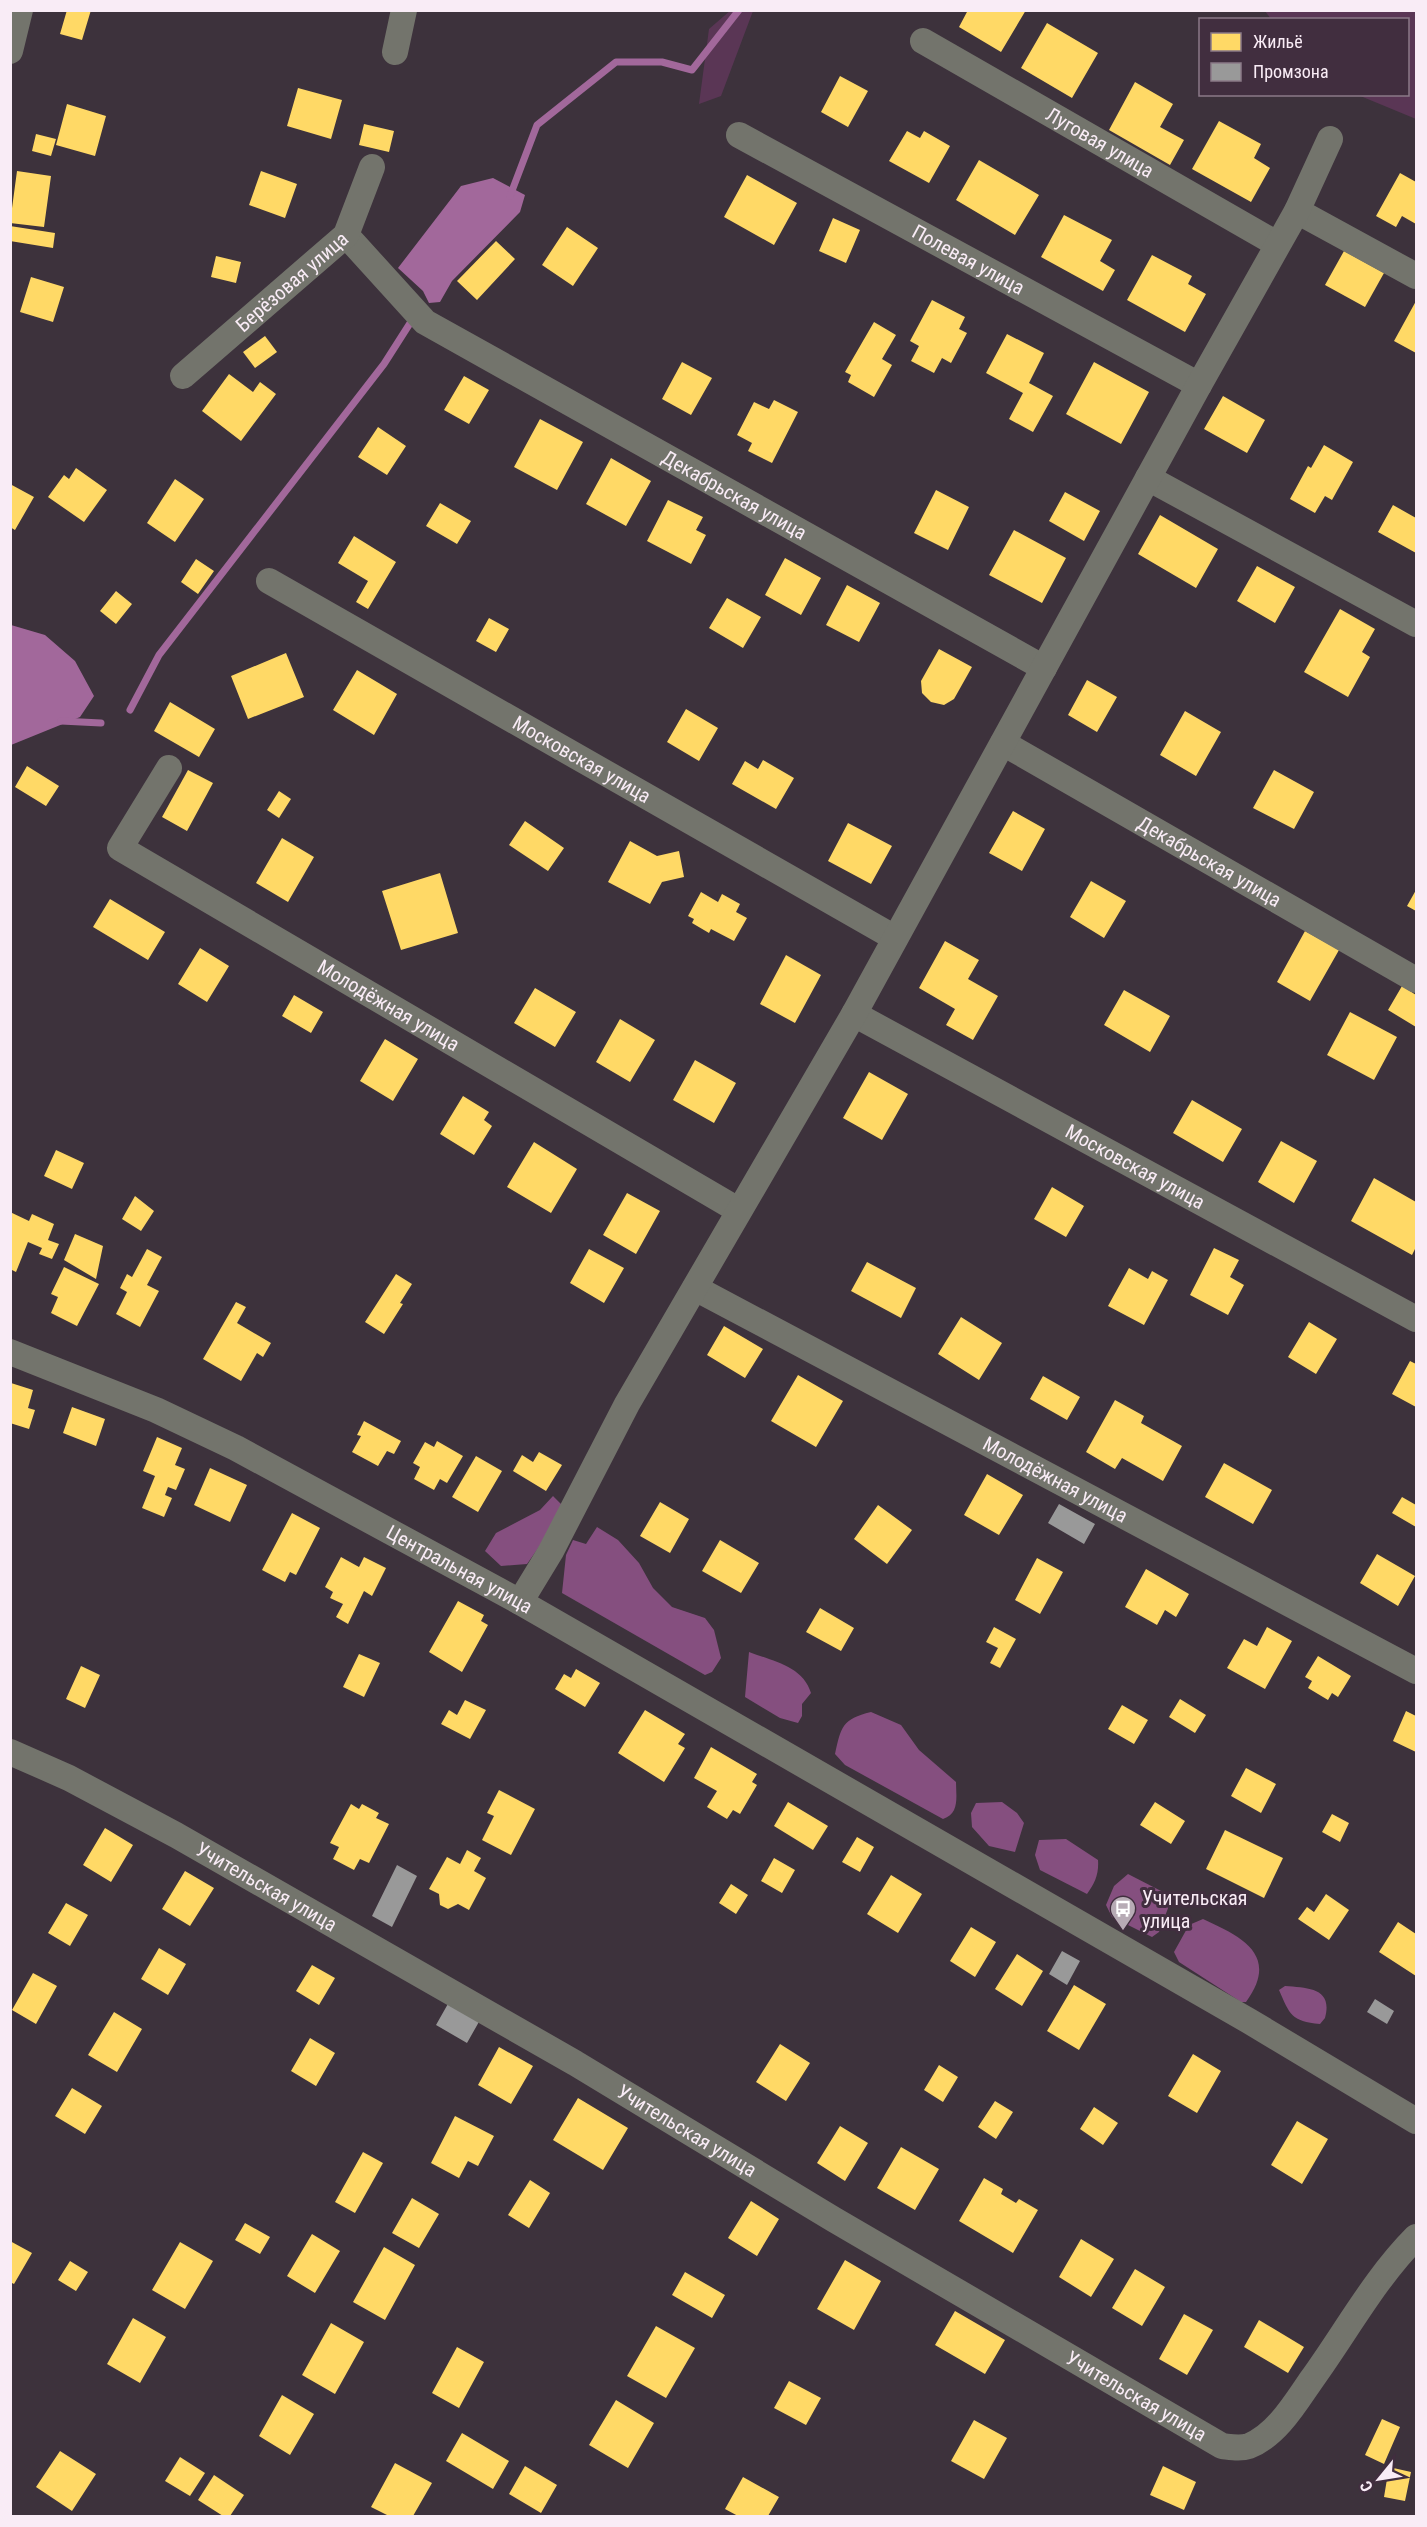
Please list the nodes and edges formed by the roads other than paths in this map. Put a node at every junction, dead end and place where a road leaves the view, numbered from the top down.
1 (20, 10) edge
2 (404, 10) edge
3 (923, 41) dead end
4 (10, 51) edge
5 (395, 52) dead end
6 (739, 135) dead end
7 (1330, 139) dead end
8 (372, 167) dead end
9 (1297, 211) junction
10 (346, 235) junction
11 (1277, 244) junction
12 (1416, 276) edge
13 (183, 376) dead end
14 (1199, 384) junction
15 (1148, 478) junction
16 (269, 581) dead end
17 (1416, 624) edge
18 (1044, 668) junction
19 (1003, 743) junction
20 (169, 768) dead end
21 (895, 938) junction
22 (1416, 980) edge
23 (854, 1014) junction
24 (738, 1210) junction
25 (695, 1288) junction
26 (1416, 1319) edge
27 (10, 1352) edge
28 (520, 1602) junction
29 (1416, 1671) edge
30 (10, 1752) edge
31 (1416, 2121) edge
32 (1416, 2237) edge

1 - 4 street
2 - 5 street
3 - 11 street, Луговая улица
6 - 14 street, Полевая улица
7 - 9 street
8 - 10 street, Берёзовая улица
9 - 11 street
9 - 12 street
10 - 13 street, Берёзовая улица
10 - 18 street, Декабрьская улица
11 - 14 street
14 - 15 street
15 - 17 street
15 - 18 street
16 - 21 street, Московская улица
18 - 19 street
19 - 21 street
19 - 22 street, Декабрьская улица
20 - 24 street, Молодёжная улица
21 - 23 street
23 - 24 street
23 - 26 street, Московская улица
24 - 25 street
25 - 28 street
25 - 29 street, Молодёжная улица
27 - 28 street, Центральная улица
28 - 31 street, Центральная улица
30 - 32 street, Учительская улица

